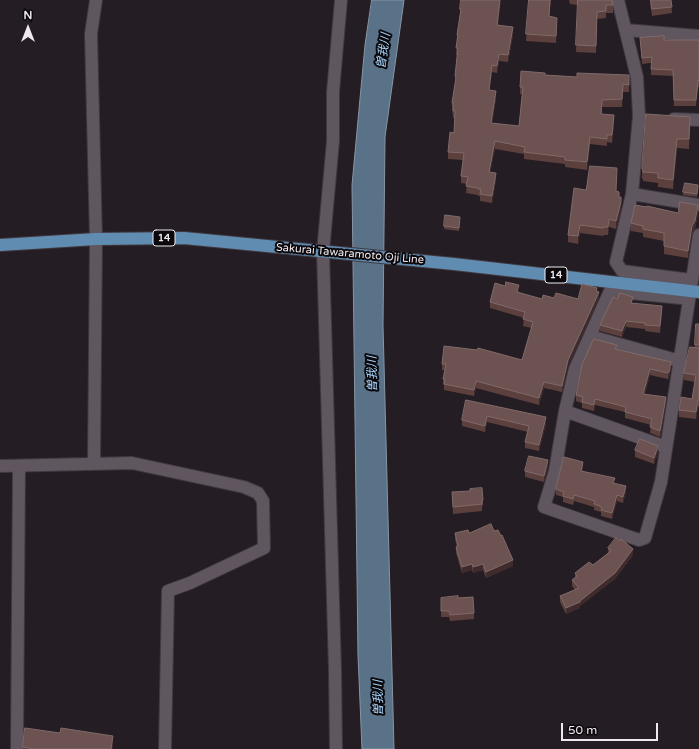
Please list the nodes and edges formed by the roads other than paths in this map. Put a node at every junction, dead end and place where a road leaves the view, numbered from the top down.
1 (96, 0) edge
2 (341, 0) edge
3 (618, 0) edge
4 (626, 30) junction
5 (699, 36) edge
6 (639, 116) junction
7 (699, 120) edge
8 (632, 194) junction
9 (699, 205) edge
10 (699, 235) edge
11 (96, 239) junction
12 (0, 245) edge
13 (326, 252) junction
14 (693, 287) edge
15 (590, 336) junction
16 (680, 361) junction
17 (565, 411) junction
18 (666, 448) junction
19 (94, 464) junction
20 (0, 466) edge
21 (19, 466) junction
22 (17, 749) edge
23 (165, 749) edge
24 (336, 749) edge

1 - 11 street
2 - 13 street
3 - 4 street
4 - 5 street
4 - 6 street
6 - 7 street
6 - 8 street
8 - 9 street
8 - 14 street
10 - 14 street
11 - 12 main road, Sakurai Tawaramoto Oji Line / 14
11 - 13 main road, Sakurai Tawaramoto Oji Line / 14
11 - 19 street
13 - 14 main road, Sakurai Tawaramoto Oji Line / 14
13 - 24 street
14 - 15 street
14 - 16 street
15 - 16 street
15 - 17 street
16 - 18 street
17 - 18 street
17 - 18 street
19 - 21 street
19 - 23 street
20 - 21 street
21 - 22 street

